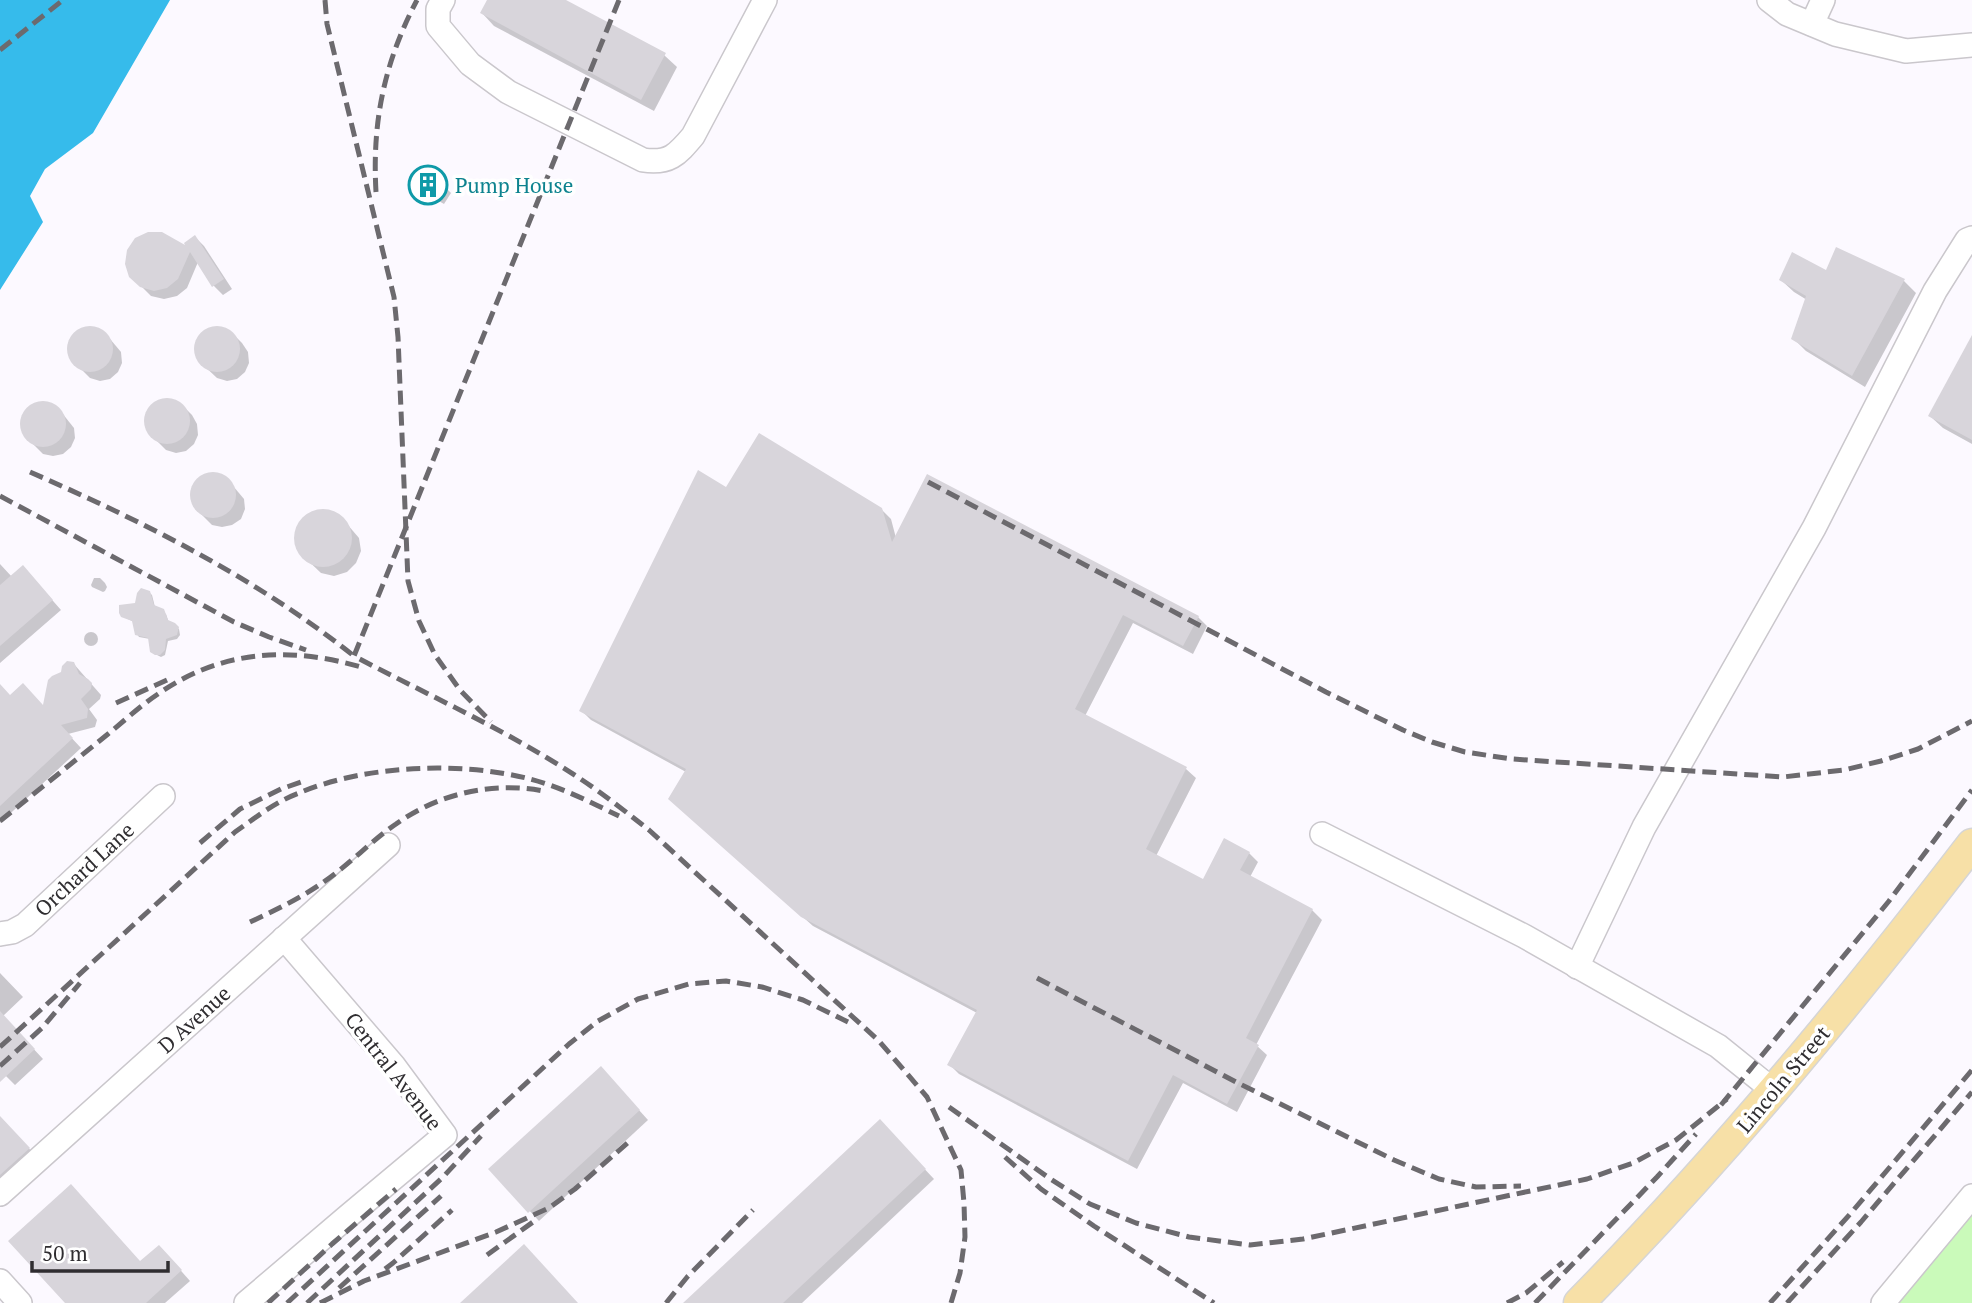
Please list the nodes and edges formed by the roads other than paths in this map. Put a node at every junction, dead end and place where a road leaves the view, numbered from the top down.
1 (443, 0) edge
2 (765, 0) edge
3 (1769, 0) edge
4 (1823, 0) edge
5 (1812, 24) junction
6 (1972, 45) edge
7 (1972, 238) edge
8 (163, 796) dead end
9 (1322, 834) dead end
10 (1972, 844) edge
11 (388, 845) dead end
12 (0, 934) edge
13 (284, 938) junction
14 (1577, 967) junction
15 (1774, 1091) junction
16 (0, 1194) edge
17 (1972, 1196) edge
18 (0, 1281) edge
19 (20, 1303) edge
20 (247, 1303) edge
21 (1579, 1303) edge
22 (1883, 1303) edge

1 - 2 street
3 - 5 street
4 - 5 street
5 - 6 street
7 - 14 street
8 - 12 street, Orchard Lane
9 - 14 street
10 - 15 main road, Lincoln Street
11 - 13 street, D Avenue
13 - 16 street, D Avenue
13 - 20 street, Central Avenue
14 - 15 street
15 - 21 main road, Lincoln Street
17 - 22 street
18 - 19 street

